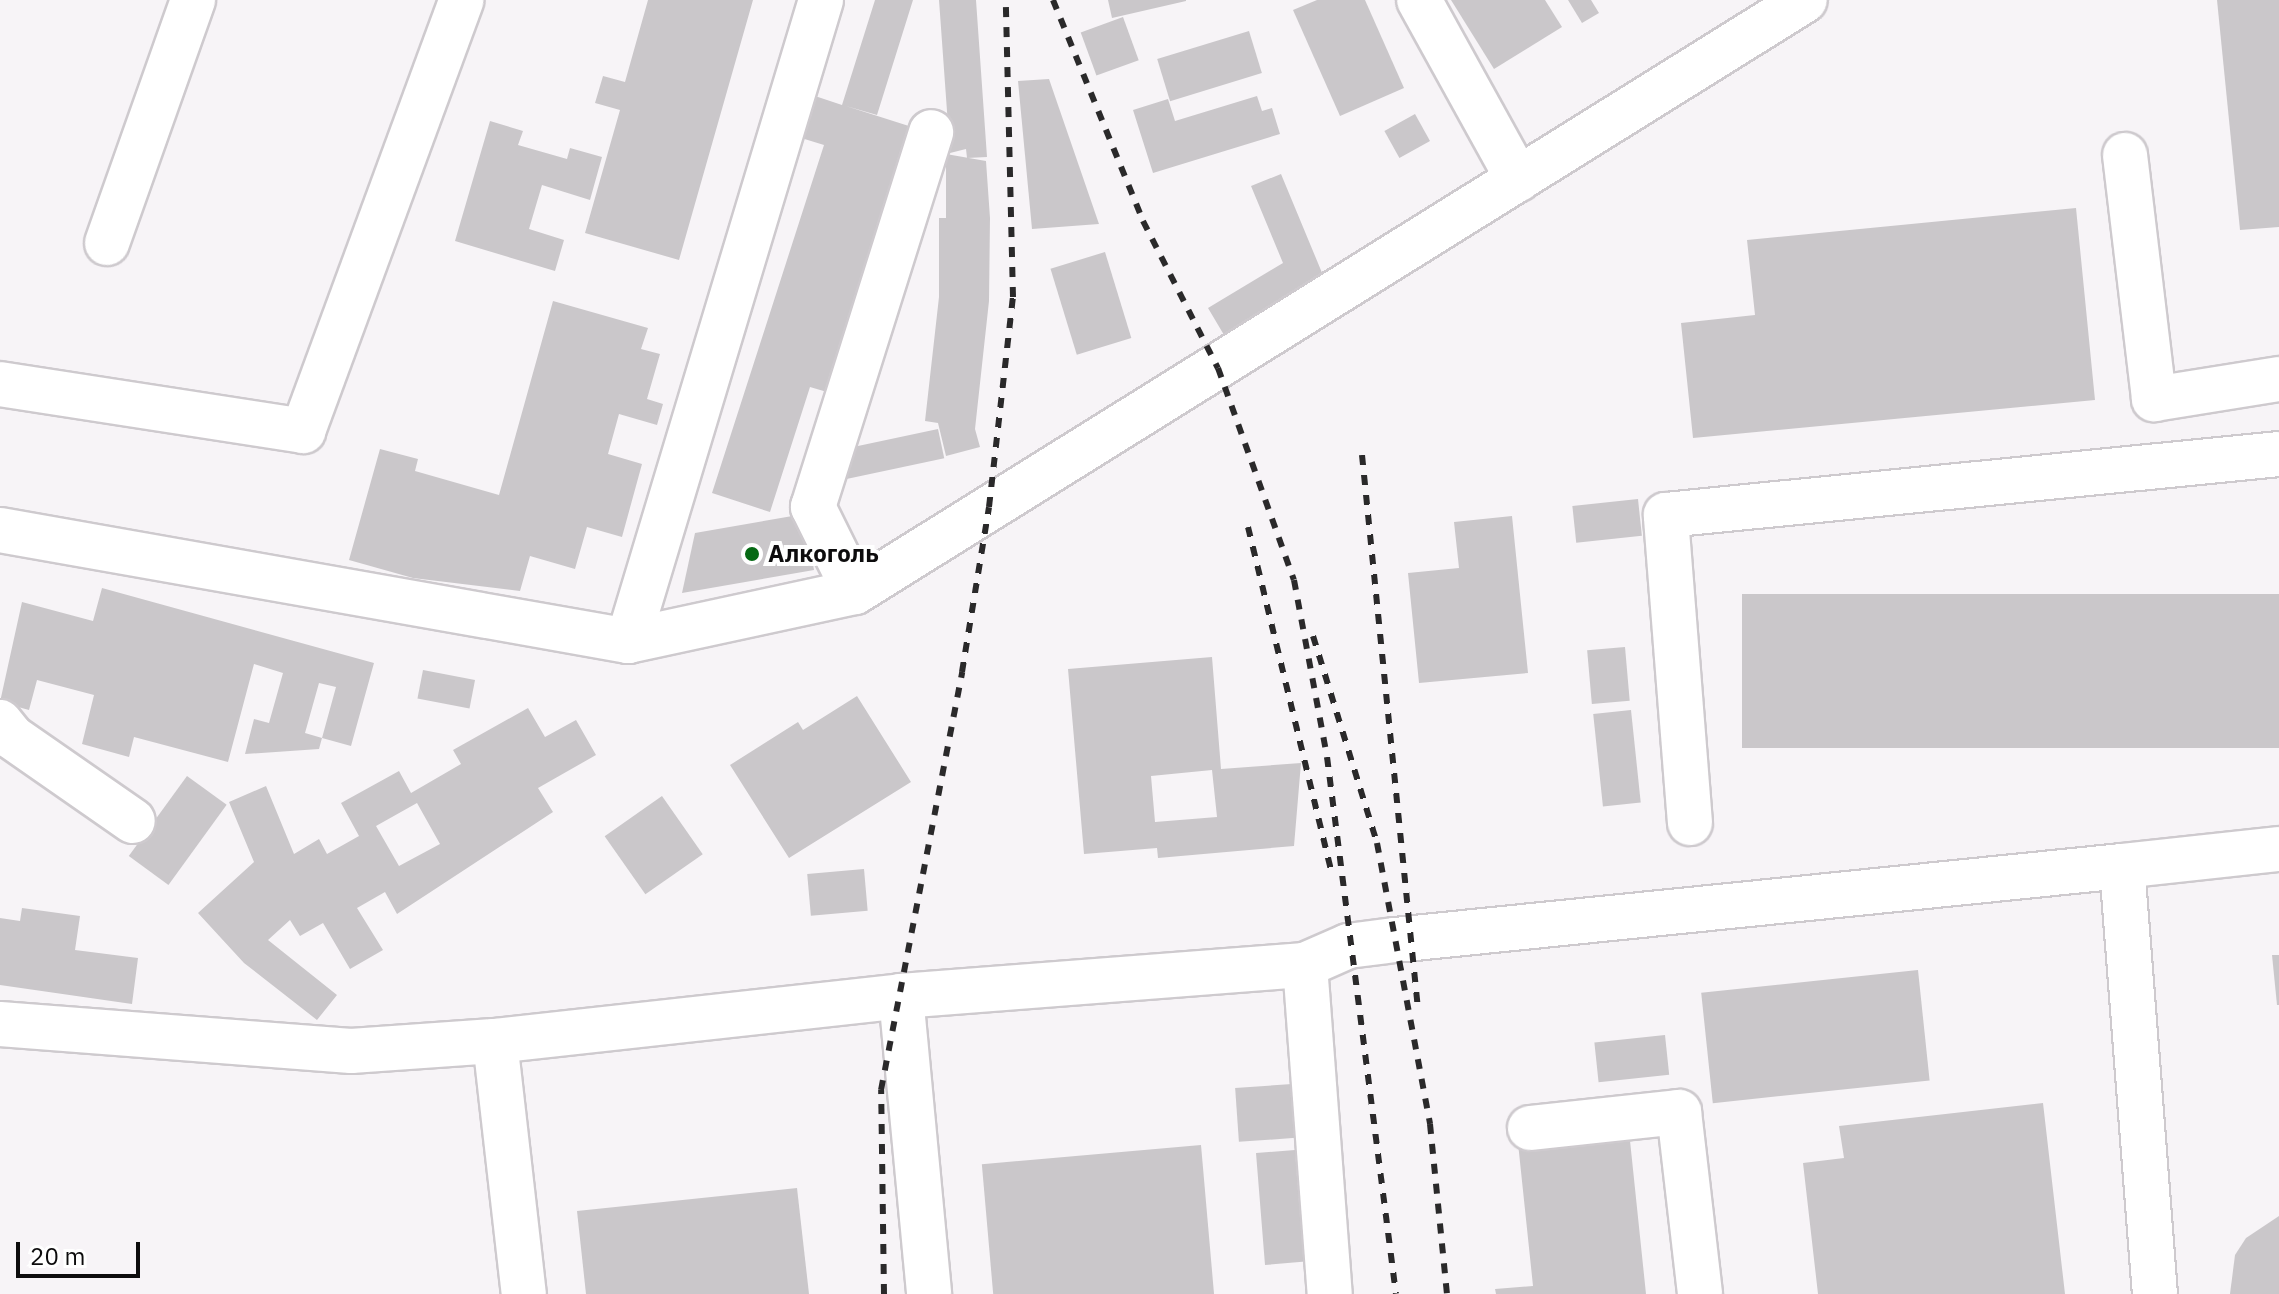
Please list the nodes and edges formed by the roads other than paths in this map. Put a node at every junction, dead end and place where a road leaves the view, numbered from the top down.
1 (193, 0) edge
2 (462, 0) edge
3 (821, 0) edge
4 (1419, 0) edge
5 (1805, 0) edge
6 (931, 132) dead end
7 (2125, 155) dead end
8 (1518, 179) junction
9 (107, 243) dead end
10 (2279, 379) edge
11 (0, 384) edge
12 (2279, 454) edge
13 (0, 530) edge
14 (855, 592) junction
15 (628, 641) junction
16 (0, 722) edge
17 (133, 821) dead end
18 (1690, 823) dead end
19 (2279, 849) edge
20 (2122, 866) junction
21 (1305, 965) junction
22 (901, 996) junction
23 (0, 1024) edge
24 (495, 1041) junction
25 (1530, 1128) dead end
26 (524, 1294) edge
27 (929, 1294) edge
28 (1330, 1294) edge
29 (1700, 1294) edge
30 (2155, 1294) edge

1 - 9 street
2 - 11 street
3 - 15 street
4 - 8 street
5 - 8 street
6 - 14 street
7 - 10 street
8 - 14 street
12 - 18 street
13 - 15 street
14 - 15 street
16 - 17 street
19 - 20 street
20 - 21 street
20 - 30 street
21 - 22 street
21 - 28 street
22 - 24 street
22 - 27 street
23 - 24 street
24 - 26 street
25 - 29 street

